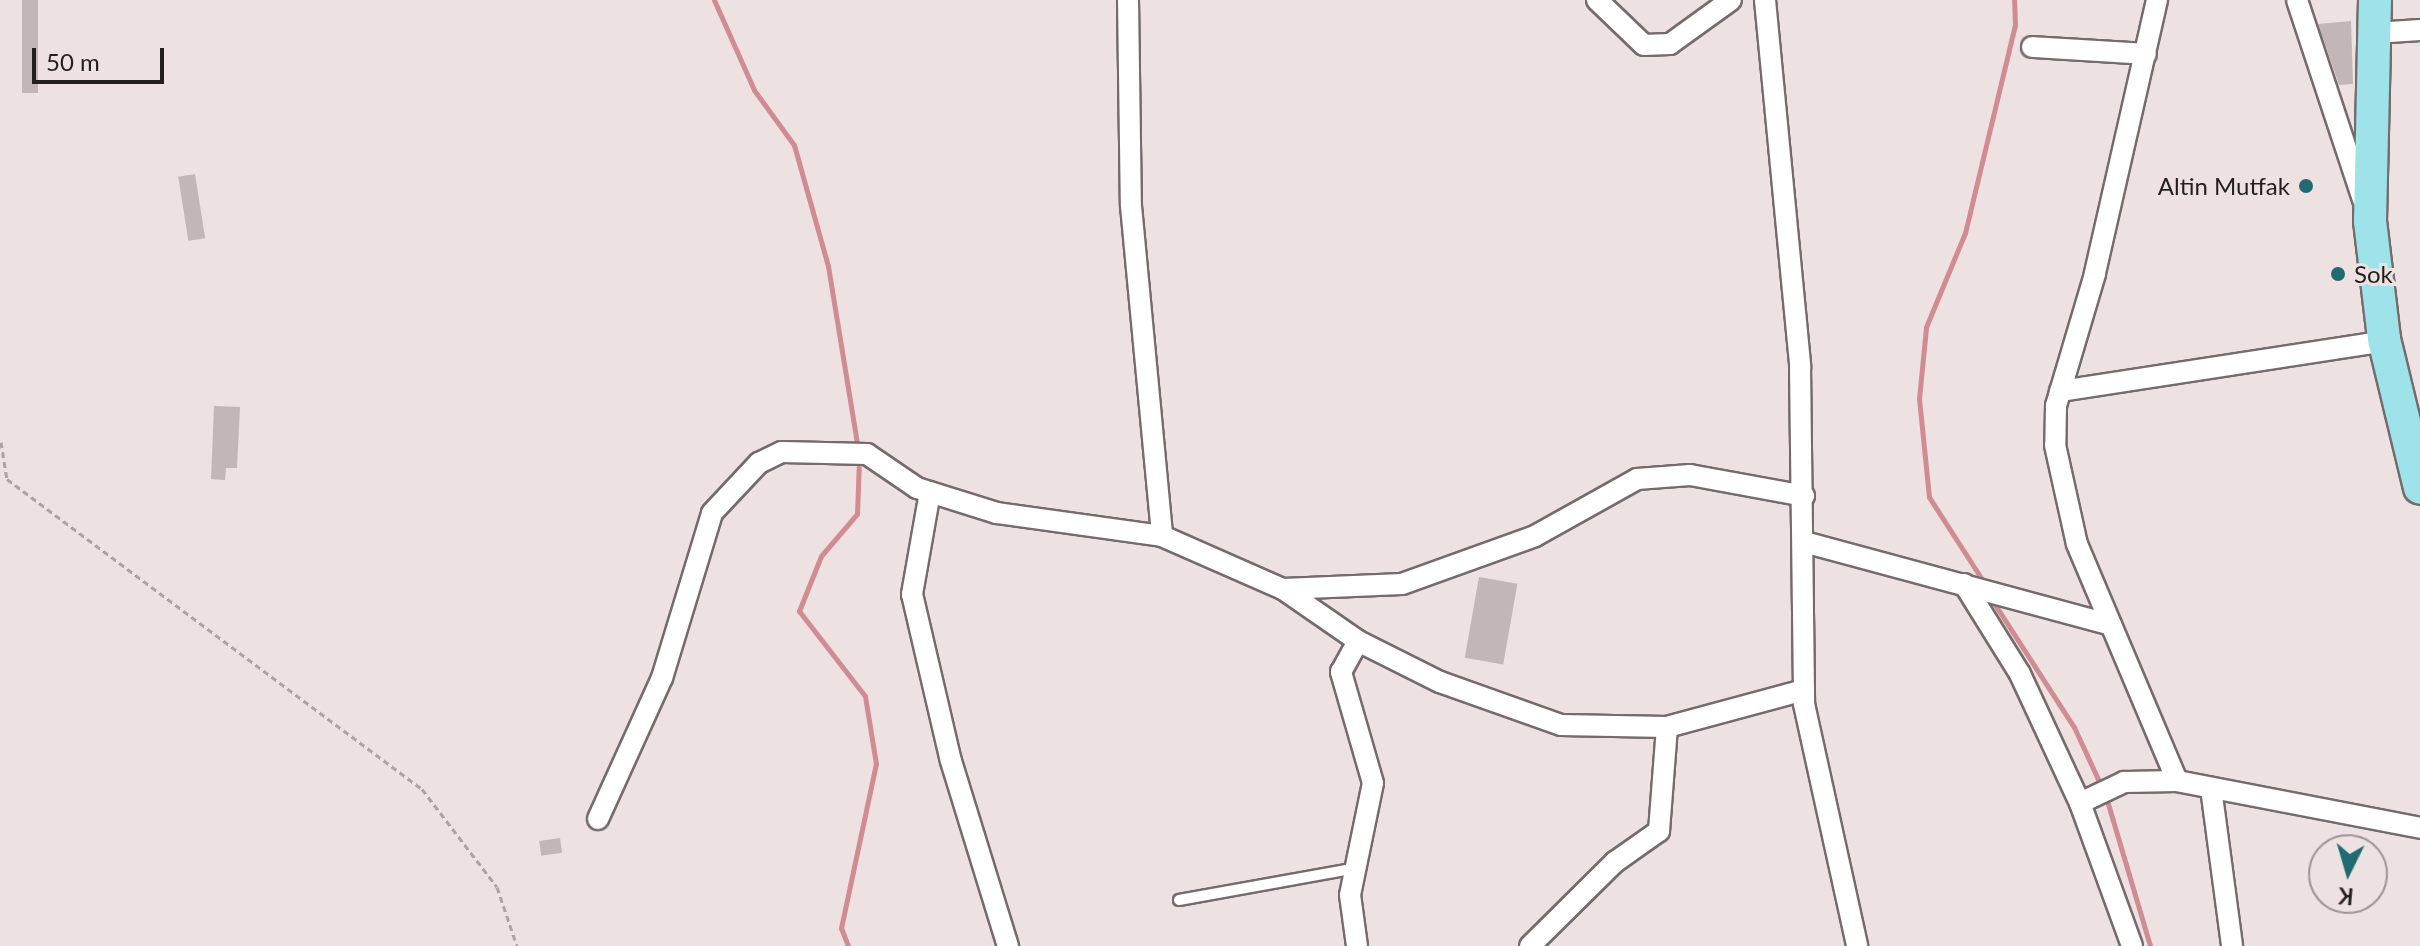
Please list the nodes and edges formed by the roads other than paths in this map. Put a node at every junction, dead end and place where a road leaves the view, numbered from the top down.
1 (1128, 0) edge
2 (1597, 0) edge
3 (1731, 0) edge
4 (1765, 0) edge
5 (2157, 0) edge
6 (2297, 0) edge
7 (2375, 0) edge
8 (2420, 30) edge
9 (2375, 33) junction
10 (2032, 47) dead end
11 (2146, 54) junction
12 (2370, 221) junction
13 (2385, 341) junction
14 (2060, 391) junction
15 (2420, 488) edge
16 (930, 492) junction
17 (1804, 496) junction
18 (1162, 536) junction
19 (1804, 542) junction
20 (1969, 586) junction
21 (1283, 589) junction
22 (2111, 625) junction
23 (1358, 641) junction
24 (1804, 690) junction
25 (1667, 727) junction
26 (2177, 781) junction
27 (2211, 788) junction
28 (2084, 801) junction
29 (598, 819) dead end
30 (2420, 828) edge
31 (1356, 868) junction
32 (1179, 900) dead end
33 (1008, 946) edge
34 (1357, 946) edge
35 (1530, 946) edge
36 (1857, 946) edge
37 (2132, 946) edge
38 (2232, 946) edge

1 - 18 street
2 - 3 street
4 - 17 street
5 - 11 street
6 - 12 street
7 - 9 main road
8 - 9 street
9 - 12 main road
10 - 11 street
11 - 14 street
12 - 13 main road
13 - 14 street
13 - 15 main road
14 - 22 street
16 - 18 street
16 - 29 street
16 - 33 street
17 - 19 street
17 - 21 street
18 - 21 street
19 - 20 street
19 - 24 street
20 - 22 street
20 - 28 street
21 - 23 street
22 - 26 street
23 - 25 street
23 - 31 street
24 - 25 street
24 - 36 street
25 - 35 street
26 - 27 street
26 - 28 street
27 - 30 street
27 - 38 street
28 - 37 street
31 - 32 lane
31 - 34 street

